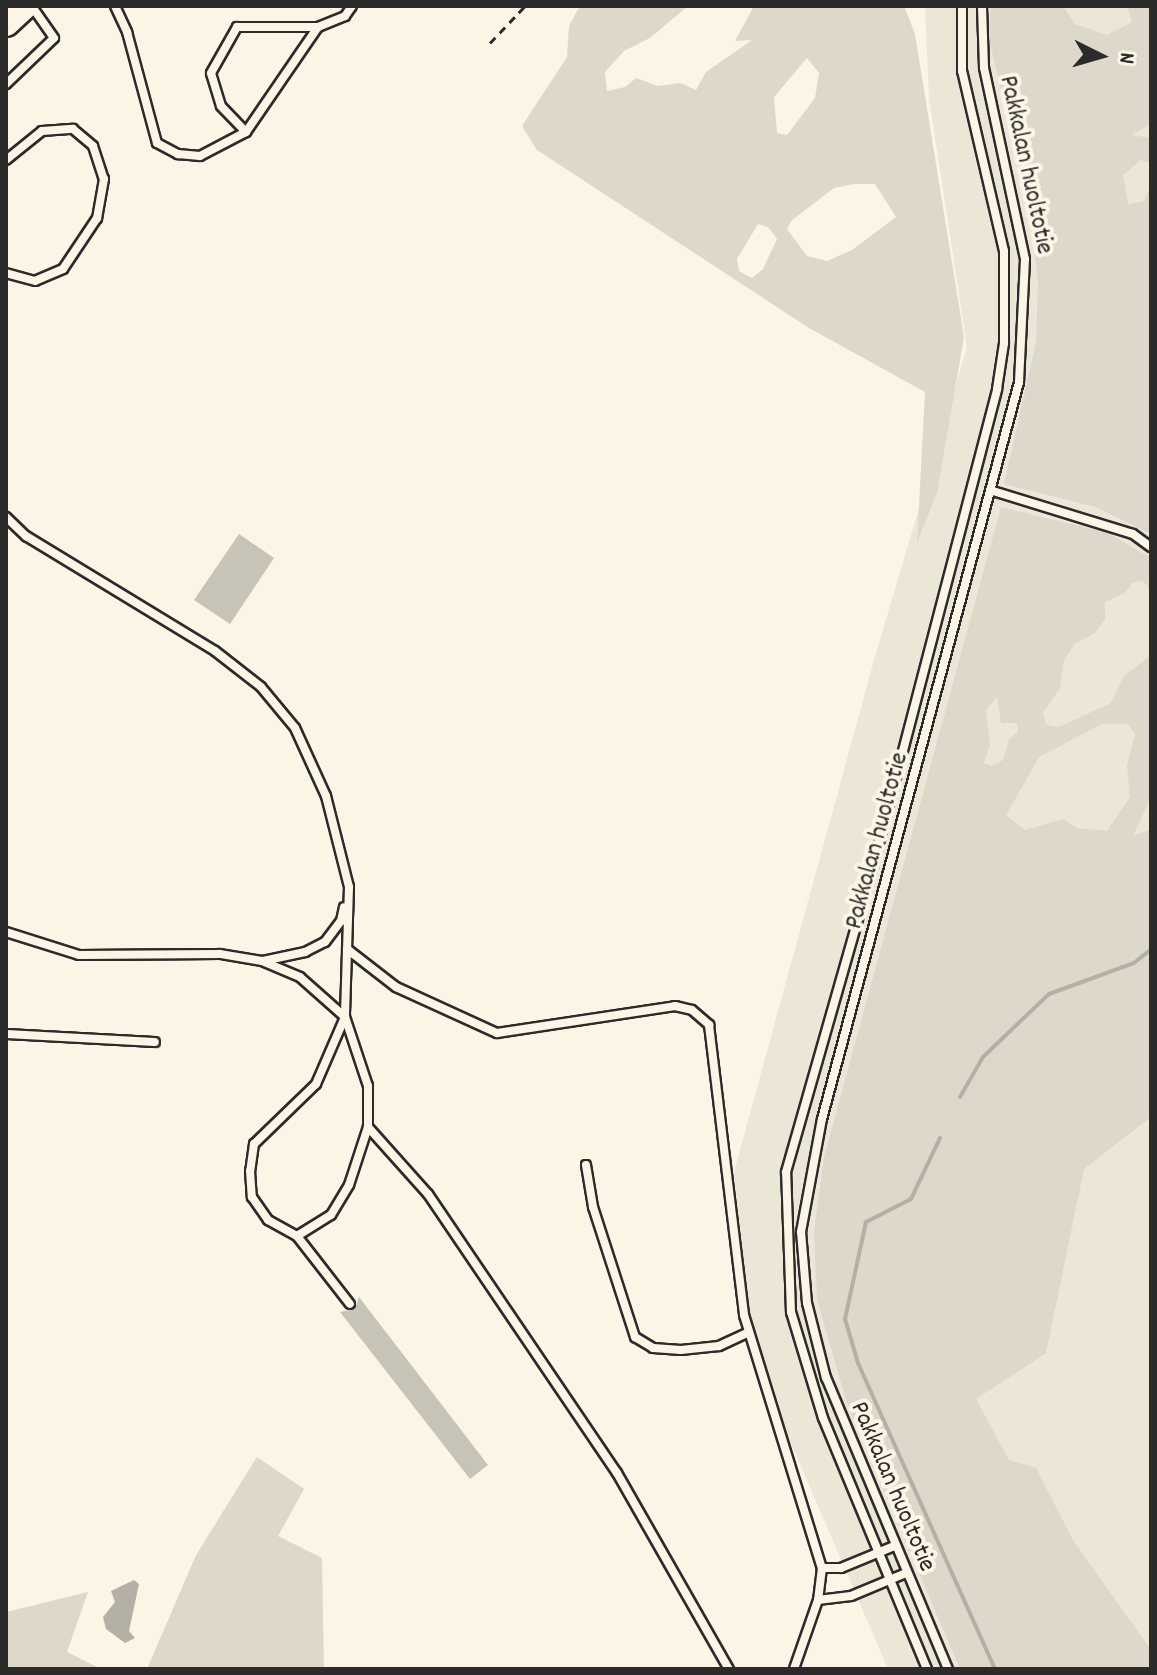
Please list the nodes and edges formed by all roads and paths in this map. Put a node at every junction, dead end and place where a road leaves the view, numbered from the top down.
1 (24, 6) edge
2 (32, 6) edge
3 (115, 6) edge
4 (352, 6) edge
5 (525, 6) edge
6 (962, 6) edge
7 (982, 6) edge
8 (6, 23) edge
9 (318, 27) junction
10 (490, 43) dead end
11 (6, 84) edge
12 (246, 132) junction
13 (6, 160) edge
14 (6, 273) edge
15 (993, 491) junction
16 (6, 517) edge
17 (1151, 547) edge
18 (349, 887) junction
19 (6, 932) edge
20 (347, 949) junction
21 (262, 961) junction
22 (345, 1017) junction
23 (6, 1034) edge
24 (155, 1042) dead end
25 (368, 1127) junction
26 (586, 1165) dead end
27 (297, 1236) junction
28 (350, 1304) dead end
29 (749, 1332) junction
30 (894, 1546) junction
31 (876, 1554) junction
32 (822, 1568) junction
33 (906, 1573) junction
34 (889, 1581) junction
35 (818, 1600) junction
36 (729, 1669) edge
37 (794, 1669) edge
38 (927, 1669) edge
39 (948, 1669) edge

1 - 8 main road
2 - 11 lane
3 - 12 lane
4 - 9 lane
5 - 10 path
6 - 31 lane
7 - 15 lane, Pakkalan huoltotie
9 - 12 lane
9 - 12 lane
13 - 14 lane
15 - 17 lane
15 - 30 lane, Pakkalan huoltotie
16 - 18 lane
18 - 20 lane
18 - 21 lane
19 - 21 lane
20 - 22 lane
20 - 29 lane
21 - 22 lane
22 - 25 lane
22 - 27 lane
23 - 24 lane
25 - 27 lane
25 - 36 lane
26 - 29 lane
27 - 28 lane
29 - 32 lane
30 - 31 lane
30 - 33 lane, Pakkalan huoltotie
31 - 32 lane
31 - 34 lane
32 - 35 lane
33 - 34 lane
33 - 39 lane, Pakkalan huoltotie
34 - 35 lane
34 - 38 lane
35 - 37 lane

